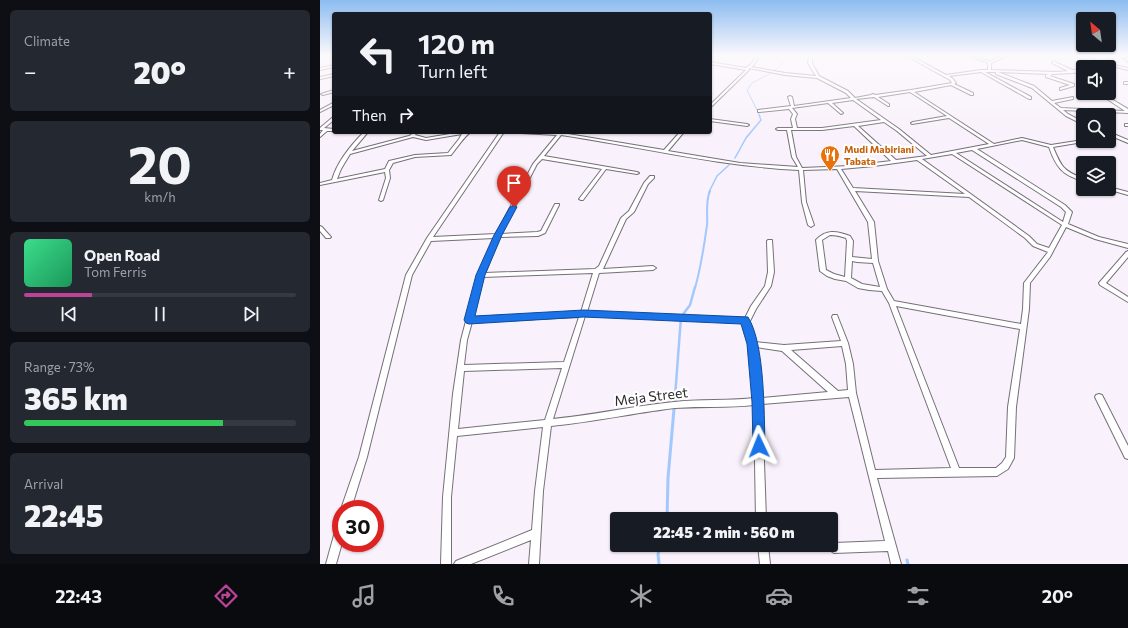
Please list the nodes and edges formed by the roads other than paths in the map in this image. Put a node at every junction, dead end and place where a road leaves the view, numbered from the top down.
1 (735, 82) edge
2 (828, 82) edge
3 (953, 82) edge
4 (1002, 82) edge
5 (1021, 82) edge
6 (1065, 82) edge
7 (952, 84) junction
8 (1061, 88) dead end
9 (911, 91) junction
10 (332, 92) edge
11 (324, 94) dead end
12 (972, 94) dead end
13 (873, 95) junction
14 (790, 97) dead end
15 (853, 98) junction
16 (1030, 98) dead end
17 (1072, 98) dead end
18 (1111, 100) edge
19 (829, 102) junction
20 (1053, 102) junction
21 (712, 104) edge
22 (332, 105) edge
23 (888, 105) dead end
24 (792, 107) junction
25 (1060, 109) junction
26 (321, 111) edge
27 (760, 111) dead end
28 (1128, 112) edge
29 (841, 113) dead end
30 (949, 117) junction
31 (1076, 119) edge
32 (332, 120) edge
33 (712, 120) edge
34 (884, 121) junction
35 (913, 123) dead end
36 (747, 125) dead end
37 (856, 126) junction
38 (320, 129) edge
39 (778, 129) dead end
40 (795, 129) junction
41 (326, 130) junction
42 (332, 130) edge
43 (789, 130) junction
44 (364, 134) edge
45 (414, 134) edge
46 (455, 134) edge
47 (466, 134) edge
48 (501, 134) edge
49 (559, 134) edge
50 (566, 134) edge
51 (680, 134) edge
52 (320, 136) edge
53 (1116, 136) edge
54 (1116, 139) edge
55 (1121, 139) junction
56 (1128, 140) edge
57 (1076, 142) edge
58 (993, 145) junction
59 (1051, 146) junction
60 (972, 148) junction
61 (349, 152) junction
62 (666, 152) junction
63 (952, 152) junction
64 (930, 156) junction
65 (540, 157) junction
66 (918, 158) junction
67 (895, 162) junction
68 (838, 167) junction
69 (605, 168) junction
70 (801, 169) junction
71 (388, 170) junction
72 (637, 173) dead end
73 (652, 177) dead end
74 (1076, 177) edge
75 (334, 181) junction
76 (320, 184) edge
77 (852, 189) junction
78 (1116, 190) edge
79 (1128, 194) edge
80 (970, 196) junction
81 (581, 199) dead end
82 (381, 200) dead end
83 (557, 205) dead end
84 (811, 225) dead end
85 (1065, 225) junction
86 (320, 228) edge
87 (498, 235) junction
88 (328, 237) dead end
89 (429, 239) junction
90 (770, 241) dead end
91 (1128, 246) edge
92 (1051, 251) junction
93 (1128, 253) edge
94 (849, 258) junction
95 (875, 261) junction
96 (653, 268) dead end
97 (597, 271) junction
98 (481, 275) junction
99 (848, 279) junction
100 (884, 288) junction
101 (1128, 300) edge
102 (892, 303) junction
103 (584, 314) junction
104 (835, 318) dead end
105 (469, 320) junction
106 (746, 322) junction
107 (1023, 327) junction
108 (844, 343) junction
109 (752, 344) junction
110 (784, 348) junction
111 (566, 365) junction
112 (461, 368) junction
113 (852, 393) junction
114 (836, 394) junction
115 (1099, 397) dead end
116 (758, 402) junction
117 (548, 422) junction
118 (454, 433) junction
119 (1128, 455) edge
120 (957, 473) junction
121 (873, 474) junction
122 (349, 500) edge
123 (761, 512) edge
124 (536, 534) junction
125 (891, 546) junction
126 (838, 548) edge
127 (334, 552) edge
128 (764, 552) edge
129 (331, 564) edge
130 (446, 564) edge
131 (459, 564) edge
132 (534, 564) edge
133 (765, 564) edge
134 (896, 564) edge

1 - 21 street
2 - 15 street
3 - 7 street
4 - 16 street
5 - 20 street
6 - 8 street
7 - 9 street
7 - 12 street
9 - 13 street
9 - 30 street
10 - 11 street
13 - 15 street
13 - 23 street
14 - 24 street
15 - 19 street
15 - 34 street
17 - 20 street
18 - 28 street
19 - 24 street
19 - 29 street
20 - 25 street
22 - 26 street
24 - 27 street
24 - 40 street
25 - 28 street
25 - 31 street
30 - 35 street
30 - 58 street
32 - 38 street
33 - 36 street
34 - 37 street
34 - 64 street
37 - 40 street
37 - 67 street
38 - 41 street
39 - 43 street
40 - 43 street
41 - 42 street
41 - 52 street
43 - 70 street
44 - 61 street
45 - 46 street
45 - 61 street
47 - 71 street
48 - 89 street
49 - 65 street
50 - 62 street
51 - 62 street
53 - 55 street
54 - 55 street
55 - 56 street
57 - 59 street
58 - 59 street
58 - 60 street
59 - 74 street
60 - 63 street
60 - 85 street
61 - 75 street
62 - 70 street
63 - 64 street
63 - 85 street
64 - 66 street
65 - 69 street
65 - 87 street
66 - 67 street
66 - 80 street
67 - 68 street
68 - 70 street
68 - 77 street
69 - 72 street
69 - 81 street
70 - 84 street
71 - 75 street
71 - 82 street
73 - 97 street
75 - 76 street
77 - 80 street
77 - 95 street
78 - 79 street
80 - 92 street
83 - 87 street
85 - 91 street
85 - 92 street
86 - 88 street
87 - 89 street
87 - 98 street
89 - 122 street
90 - 106 street
92 - 107 street
93 - 101 street
94 - 95 street
94 - 99 street
94 - 99 street
95 - 100 street
96 - 97 street
97 - 98 street
97 - 103 street
98 - 105 street
99 - 100 street
100 - 102 street
102 - 107 street
102 - 120 street
103 - 105 street
103 - 106 street
103 - 111 street
104 - 108 street
105 - 112 street
106 - 109 street
107 - 120 street
108 - 110 street
108 - 113 street
109 - 110 street
109 - 116 street
110 - 114 street
111 - 112 street
111 - 117 street
112 - 118 street
113 - 114 street, Meja Street
113 - 121 street
114 - 116 street, Meja Street
115 - 119 street
116 - 117 street, Meja Street
116 - 123 street
117 - 118 street, Meja Street
117 - 124 street
118 - 130 street
120 - 121 street
121 - 125 street
124 - 131 street
124 - 132 street
125 - 126 street
125 - 134 street
127 - 129 street
128 - 133 street

